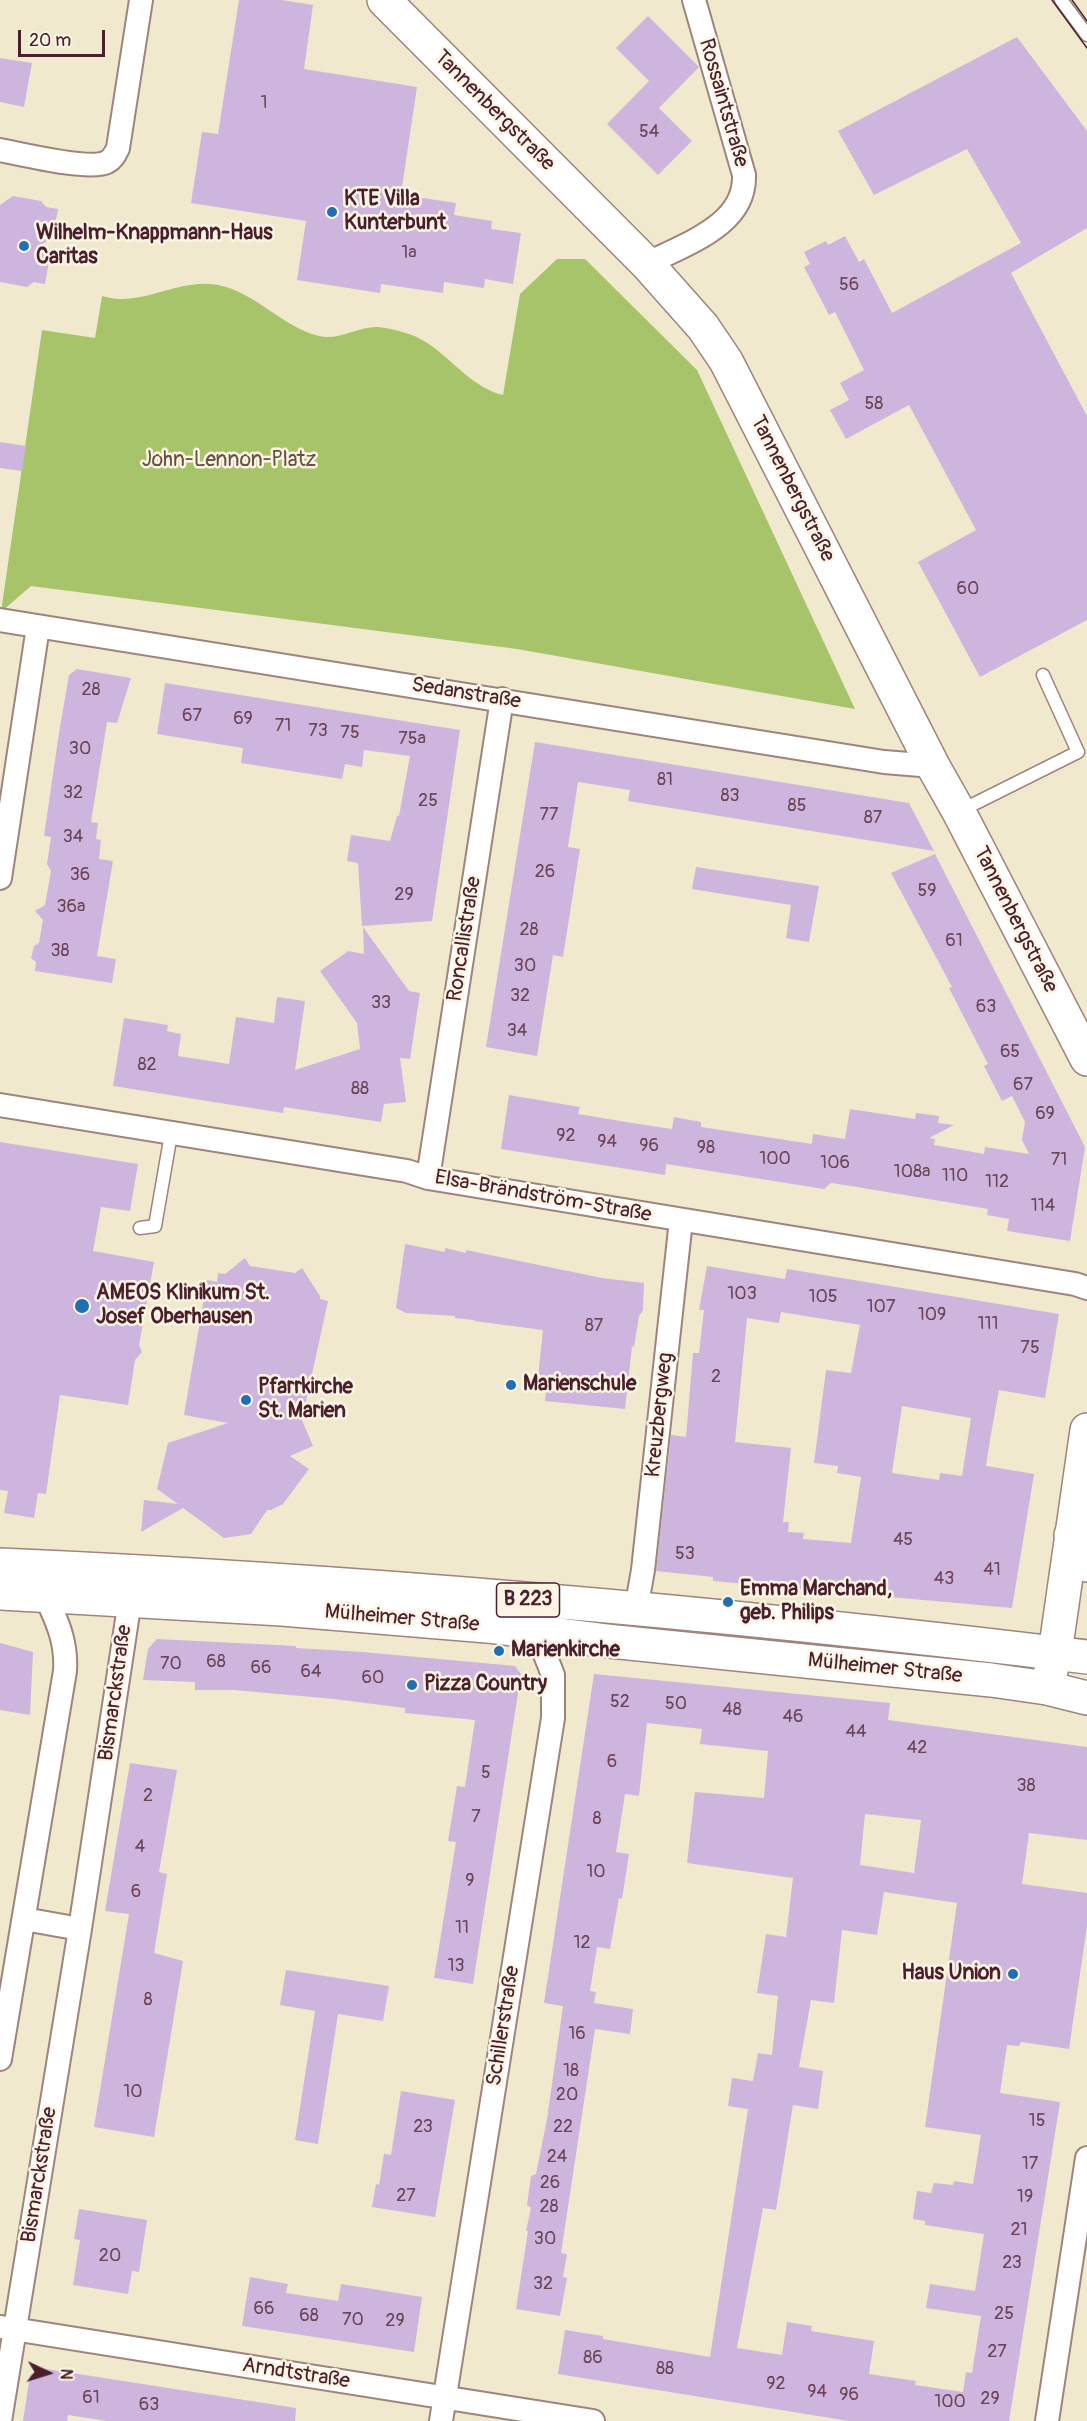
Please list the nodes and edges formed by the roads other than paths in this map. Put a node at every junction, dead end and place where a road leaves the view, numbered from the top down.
1 (141, 0) edge
2 (384, 0) edge
3 (694, 0) edge
4 (1061, 0) edge
5 (1087, 35) edge
6 (0, 150) edge
7 (647, 264) junction
8 (0, 620) edge
9 (38, 627) junction
10 (1043, 675) dead end
11 (502, 699) junction
12 (1082, 752) edge
13 (933, 766) junction
14 (959, 812) junction
15 (0, 878) edge
16 (1087, 1059) edge
17 (0, 1105) edge
18 (171, 1134) junction
19 (428, 1178) junction
20 (681, 1220) junction
21 (140, 1228) dead end
22 (1087, 1288) edge
23 (1087, 1430) edge
24 (1071, 1535) junction
25 (1087, 1564) edge
26 (0, 1565) edge
27 (0, 1593) edge
28 (45, 1595) junction
29 (130, 1600) junction
30 (636, 1609) junction
31 (536, 1632) junction
32 (1055, 1653) junction
33 (1087, 1657) edge
34 (1047, 1688) junction
35 (1087, 1698) edge
36 (24, 1919) junction
37 (80, 1929) junction
38 (0, 2059) edge
39 (1087, 2158) edge
40 (7, 2328) edge
41 (444, 2397) junction
42 (0, 2421) edge
43 (441, 2421) edge
44 (593, 2421) edge
45 (1047, 2421) edge

1 - 6 street
2 - 7 main road, Tannenbergstraße
3 - 7 street, Rossaintstraße
4 - 5 lane
7 - 13 main road, Tannenbergstraße
8 - 9 street, Sedanstraße
9 - 11 street, Sedanstraße
9 - 15 street
10 - 12 lane
11 - 13 street, Sedanstraße
11 - 19 street, Roncallistraße
12 - 14 lane
13 - 14 main road, Tannenbergstraße
14 - 16 main road, Tannenbergstraße
17 - 18 street, Elsa-Brändström-Straße
18 - 19 street, Elsa-Brändström-Straße
18 - 21 lane
19 - 20 street, Elsa-Brändström-Straße
20 - 22 street, Elsa-Brändström-Straße
20 - 30 street, Kreuzbergweg
23 - 24 main road
24 - 25 main road
24 - 32 main road
26 - 30 main road, Mülheimer Straße / B 223
27 - 28 main road, Mülheimer Straße / B 223
28 - 29 main road, Mülheimer Straße / B 223
28 - 36 street
29 - 31 main road, Mülheimer Straße / B 223
29 - 37 street, Bismarckstraße
30 - 32 main road, Mülheimer Straße / B 223
31 - 34 main road, Mülheimer Straße / B 223
31 - 41 street, Schillerstraße
32 - 33 main road, Mülheimer Straße / B 223
32 - 34 main road
34 - 35 main road, Mülheimer Straße / B 223
36 - 37 street
36 - 38 street
37 - 40 street, Bismarckstraße
39 - 45 street
40 - 41 street, Arndtstraße
40 - 42 street, Bismarckstraße
41 - 43 street, Schillerstraße
41 - 44 street, Arndtstraße

